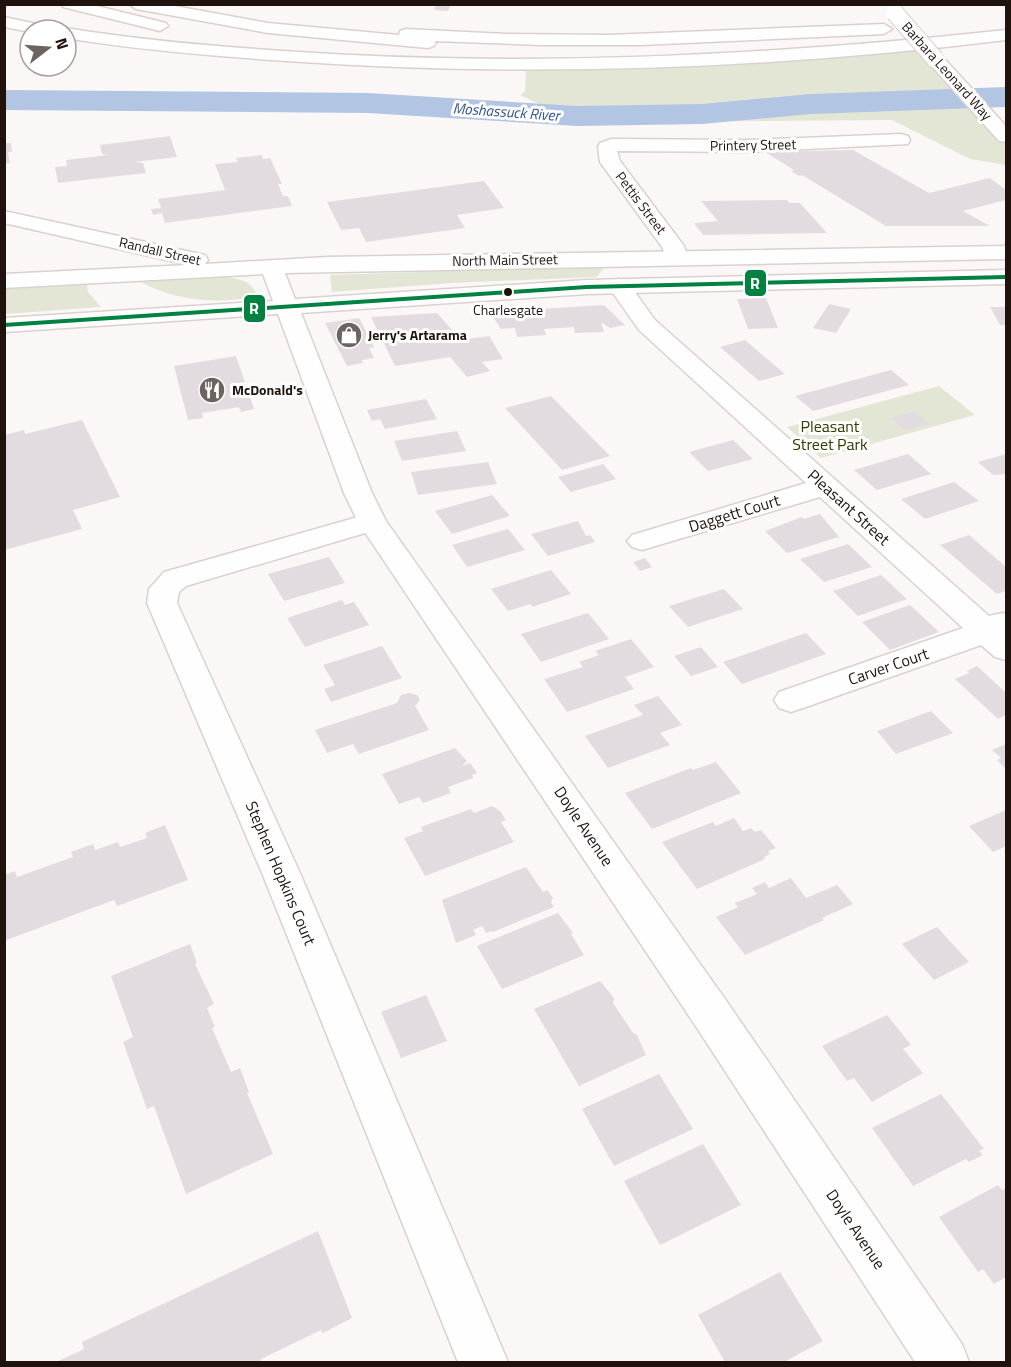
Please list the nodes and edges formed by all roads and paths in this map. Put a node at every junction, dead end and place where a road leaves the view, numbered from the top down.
1 (68, 4) edge
2 (136, 4) edge
3 (206, 4) edge
4 (893, 15) edge
5 (924, 26) dead end
6 (1006, 34) edge
7 (78, 35) edge
8 (535, 64) junction
9 (1006, 137) edge
10 (901, 140) dead end
11 (607, 147) joint
12 (4, 217) edge
13 (50, 228) junction
14 (1006, 252) edge
15 (677, 258) junction
16 (271, 266) junction
17 (119, 275) junction
18 (1006, 276) edge
19 (6, 281) edge
20 (619, 285) junction
21 (285, 306) junction
22 (202, 312) junction
23 (4, 325) edge
24 (827, 486) junction
25 (372, 522) junction
26 (642, 541) dead end
27 (999, 634) edge
28 (791, 700) dead end
29 (483, 1362) edge
30 (944, 1362) edge

1 - 8 main road
2 - 4 main road
3 - 4 main road
4 - 5 main road
4 - 9 main road, Barbara Leonard Way, bridge
6 - 8 main road
7 - 8 main road
10 - 11 main road, Printery Street
11 - 15 main road, Pettis Street
12 - 13 main road, Randall Street
13 - 16 main road, Randall Street
13 - 17 main road, Randall Street
13 - 19 main road
14 - 15 main road, North Main Street
15 - 16 main road, North Main Street
16 - 17 main road, North Main Street
16 - 21 main road, Doyle Avenue
17 - 19 main road, North Main Street
17 - 22 main road, Randall Street
18 - 20 main road, North Main Street
20 - 21 main road, North Main Street
20 - 24 main road, Pleasant Street
21 - 22 main road, North Main Street
21 - 25 main road, Doyle Avenue
22 - 23 main road, North Main Street
24 - 26 main road, Daggett Court
24 - 27 main road, Pleasant Street
25 - 29 main road, Stephen Hopkins Court
25 - 30 main road, Doyle Avenue
27 - 28 main road, Carver Court

